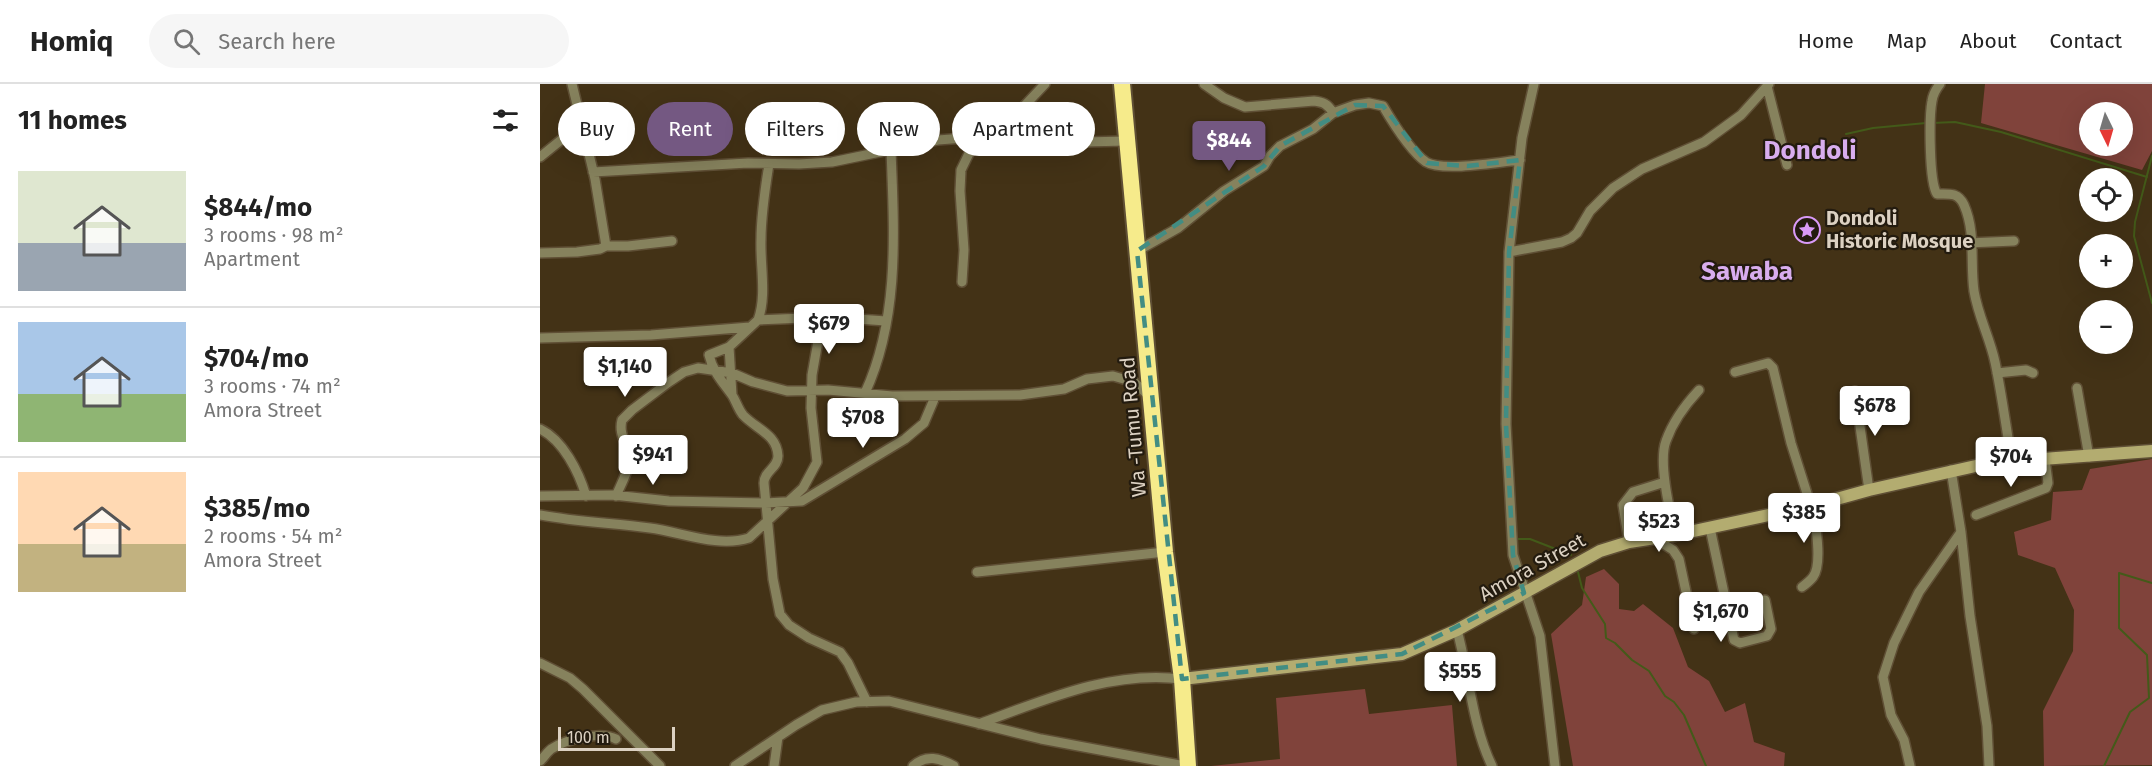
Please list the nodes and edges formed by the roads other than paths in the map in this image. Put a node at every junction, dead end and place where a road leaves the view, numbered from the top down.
1 (572, 84) edge
2 (1045, 84) edge
3 (1122, 84) edge
4 (1204, 84) edge
5 (1534, 84) edge
6 (1940, 84) edge
7 (1768, 85) edge
8 (577, 102) edge
9 (1028, 102) edge
10 (1333, 113) junction
11 (1126, 141) junction
12 (558, 142) edge
13 (1095, 142) edge
14 (589, 156) edge
15 (862, 156) edge
16 (891, 156) edge
17 (968, 156) edge
18 (540, 157) edge
19 (1520, 160) junction
20 (769, 164) junction
21 (1787, 165) dead end
22 (593, 172) junction
23 (672, 241) dead end
24 (2014, 241) dead end
25 (1972, 243) junction
26 (1945, 244) dead end
27 (606, 246) junction
28 (1137, 251) junction
29 (1509, 252) junction
30 (540, 253) edge
31 (962, 282) dead end
32 (829, 317) junction
33 (758, 320) junction
34 (886, 321) junction
35 (750, 327) junction
36 (540, 338) edge
37 (729, 347) junction
38 (713, 370) junction
39 (1736, 372) dead end
40 (732, 373) junction
41 (1997, 373) junction
42 (2033, 373) dead end
43 (2077, 388) dead end
44 (812, 390) junction
45 (1699, 390) dead end
46 (1855, 391) dead end
47 (865, 393) junction
48 (732, 396) junction
49 (935, 397) junction
50 (1151, 398) junction
51 (540, 429) edge
52 (2152, 451) edge
53 (2089, 457) junction
54 (2045, 459) junction
55 (2012, 462) junction
56 (1952, 470) junction
57 (1665, 482) junction
58 (1869, 490) junction
59 (540, 496) edge
60 (586, 496) junction
61 (616, 496) junction
62 (788, 502) junction
63 (765, 503) junction
64 (1812, 506) junction
65 (540, 514) edge
66 (1976, 515) dead end
67 (767, 523) junction
68 (1710, 528) junction
69 (1961, 532) junction
70 (1675, 535) junction
71 (1654, 538) junction
72 (1629, 542) junction
73 (1165, 552) junction
74 (977, 572) dead end
75 (1802, 587) dead end
76 (1524, 593) junction
77 (1765, 600) dead end
78 (1694, 629) dead end
79 (1457, 630) junction
80 (540, 663) edge
81 (1182, 679) junction
82 (867, 702) junction
83 (979, 724) junction
84 (778, 737) junction
85 (616, 739) dead end
86 (540, 761) edge
87 (660, 766) edge
88 (735, 766) edge
89 (774, 766) edge
90 (913, 766) edge
91 (954, 766) edge
92 (1187, 766) edge
93 (1492, 766) edge
94 (1555, 766) edge
95 (1910, 766) edge
96 (1989, 766) edge

1 - 8 street
2 - 9 street
3 - 11 highway, Wa -Tumu Road
4 - 10 street
5 - 19 street
6 - 25 street
7 - 21 street
7 - 29 street
10 - 19 street
10 - 28 street
11 - 13 street
11 - 28 highway, Wa -Tumu Road
12 - 18 street
14 - 22 street
15 - 20 street
16 - 34 street
17 - 31 street
19 - 29 street
20 - 22 street
20 - 33 street
22 - 27 street
23 - 27 street
24 - 25 street
25 - 26 street
25 - 41 street
27 - 30 street
28 - 50 highway, Wa -Tumu Road
29 - 76 street
32 - 33 street
32 - 34 street
32 - 44 street
33 - 35 street
34 - 47 street
35 - 36 street
35 - 37 street
37 - 38 street
37 - 40 street
38 - 40 street
38 - 48 street
38 - 61 street
39 - 64 street
40 - 44 street
40 - 48 street
41 - 42 street
41 - 55 street
43 - 53 street
44 - 47 street
44 - 62 street
45 - 57 street
46 - 58 street
47 - 49 street
48 - 63 street
49 - 50 street
49 - 62 street
50 - 73 highway, Wa -Tumu Road
51 - 60 street
52 - 53 street, Amora Street
53 - 54 street, Amora Street
54 - 55 street, Amora Street
54 - 66 street
55 - 56 street, Amora Street
56 - 58 street, Amora Street
56 - 69 street
57 - 70 street
57 - 72 street
58 - 64 street, Amora Street
59 - 60 street
60 - 61 street
61 - 63 street
62 - 63 street
62 - 67 street
63 - 67 street
64 - 68 street, Amora Street
64 - 75 street
65 - 67 street
67 - 82 street
68 - 70 street, Amora Street
68 - 77 street
69 - 95 street
69 - 96 street
70 - 71 street, Amora Street
71 - 72 street, Amora Street
71 - 78 street
72 - 76 street, Amora Street
73 - 74 street
73 - 81 highway, Wa -Tumu Road
76 - 79 street, Amora Street
76 - 94 street
79 - 81 street, Amora Street
79 - 93 street
80 - 87 street
81 - 83 street
81 - 92 highway, Wa -Tumu Road
82 - 83 street
82 - 84 street
83 - 92 street
84 - 88 street
84 - 89 street
85 - 86 street
90 - 91 street

